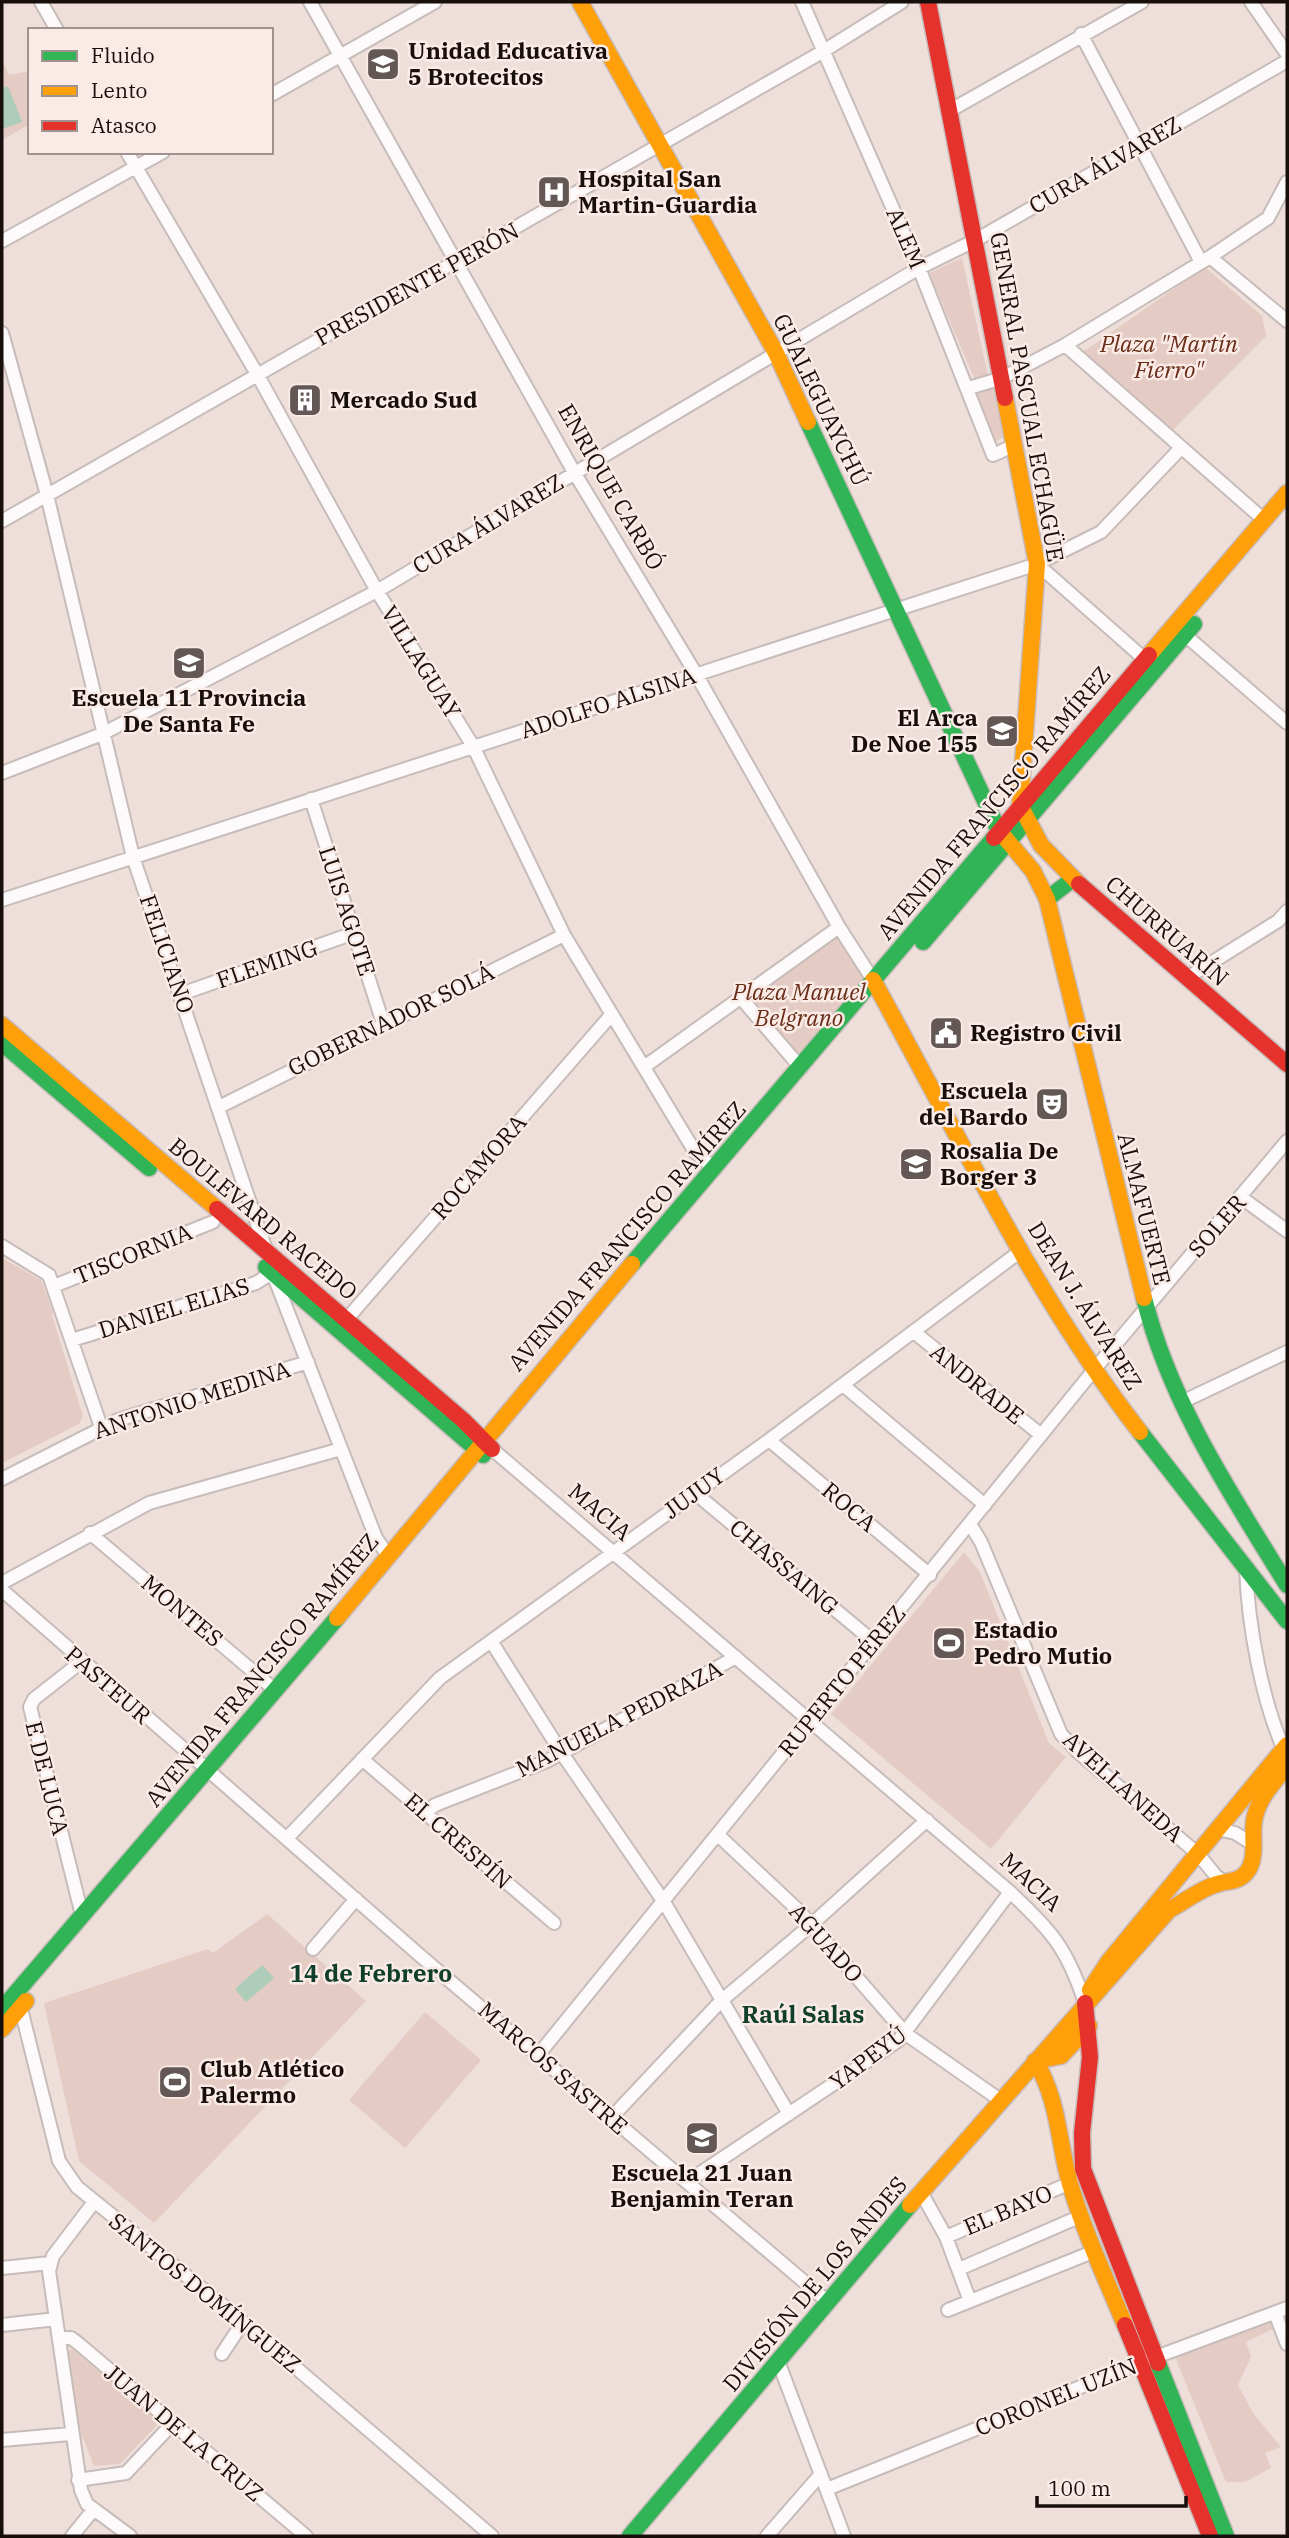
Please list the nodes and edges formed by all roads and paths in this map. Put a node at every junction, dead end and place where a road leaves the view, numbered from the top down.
1 (40, 2) edge
2 (310, 2) edge
3 (435, 2) edge
4 (580, 2) edge
5 (802, 2) edge
6 (902, 2) edge
7 (928, 2) edge
8 (1142, 2) edge
9 (1251, 2) edge
10 (56, 28) edge
11 (1081, 34) junction
12 (822, 52) junction
13 (1287, 54) edge
14 (341, 58) junction
15 (1287, 61) edge
16 (273, 94) edge
17 (949, 111) junction
18 (1141, 144) junction
19 (659, 146) junction
20 (128, 154) edge
21 (159, 154) edge
22 (135, 167) junction
23 (1287, 182) edge
24 (2, 240) edge
25 (976, 240) junction
26 (1205, 260) junction
27 (456, 262) junction
28 (919, 268) junction
29 (1287, 318) edge
30 (2, 333) edge
31 (1065, 345) junction
32 (776, 353) junction
33 (257, 374) junction
34 (1002, 379) junction
35 (969, 388) junction
36 (1015, 445) junction
37 (1181, 449) junction
38 (574, 472) junction
39 (1287, 493) edge
40 (47, 495) junction
41 (1287, 513) edge
42 (1264, 520) junction
43 (2, 522) edge
44 (1037, 564) junction
45 (377, 591) junction
46 (897, 611) junction
47 (1185, 635) junction
48 (1151, 665) junction
49 (696, 674) junction
50 (1287, 723) edge
51 (102, 734) junction
52 (473, 746) junction
53 (2, 772) edge
54 (311, 799) junction
55 (1020, 804) junction
56 (1026, 824) junction
57 (1004, 837) junction
58 (133, 857) junction
59 (1073, 879) junction
60 (1046, 899) junction
61 (2, 900) edge
62 (1287, 911) edge
63 (839, 927) junction
64 (354, 933) junction
65 (564, 935) junction
66 (1187, 978) junction
67 (877, 986) junction
68 (181, 993) junction
69 (741, 998) junction
70 (612, 1014) junction
71 (383, 1023) junction
72 (2, 1025) edge
73 (2, 1043) edge
74 (1287, 1064) edge
75 (644, 1067) junction
76 (801, 1068) junction
77 (219, 1107) junction
78 (1287, 1141) edge
79 (715, 1168) junction
80 (1242, 1198) junction
81 (213, 1222) junction
82 (1287, 1231) edge
83 (2, 1246) edge
84 (1022, 1250) junction
85 (266, 1252) junction
86 (273, 1272) junction
87 (54, 1286) junction
88 (1145, 1310) junction
89 (346, 1320) junction
90 (914, 1332) junction
91 (72, 1340) junction
92 (1287, 1352) edge
93 (308, 1362) junction
94 (1094, 1371) junction
95 (843, 1385) junction
96 (1182, 1402) junction
97 (101, 1427) junction
98 (1041, 1435) junction
99 (769, 1440) junction
100 (485, 1448) junction
101 (341, 1449) junction
102 (2, 1479) edge
103 (695, 1493) junction
104 (985, 1505) junction
105 (970, 1524) junction
106 (90, 1533) junction
107 (612, 1552) junction
108 (389, 1556) junction
109 (1246, 1567) junction
110 (930, 1575) junction
111 (2, 1583) edge
112 (1287, 1585) edge
113 (2, 1590) edge
114 (1287, 1621) edge
115 (491, 1641) junction
116 (874, 1642) junction
117 (736, 1657) junction
118 (81, 1662) junction
119 (275, 1690) junction
120 (809, 1719) junction
121 (561, 1752) junction
122 (1286, 1755) edge
123 (362, 1759) junction
124 (211, 1774) junction
125 (425, 1813) junction
126 (927, 1820) junction
127 (1218, 1829) junction
128 (718, 1835) junction
129 (288, 1837) junction
130 (1251, 1843) junction
131 (1198, 1854) junction
132 (1224, 1882) junction
133 (1010, 1892) junction
134 (356, 1899) junction
135 (664, 1902) junction
136 (82, 1915) junction
137 (554, 1923) dead end
138 (812, 1924) junction
139 (313, 1949) dead end
140 (20, 1987) junction
141 (721, 2001) junction
142 (1085, 2003) junction
143 (2, 2009) edge
144 (19, 2009) junction
145 (1088, 2026) junction
146 (2, 2029) edge
147 (906, 2034) junction
148 (539, 2054) junction
149 (1035, 2061) junction
150 (1000, 2100) junction
151 (789, 2114) junction
152 (611, 2118) junction
153 (687, 2182) junction
154 (1070, 2183) junction
155 (922, 2194) junction
156 (94, 2203) junction
157 (1081, 2216) junction
158 (946, 2237) junction
159 (1095, 2250) junction
160 (50, 2263) junction
161 (2, 2267) edge
162 (959, 2269) junction
163 (970, 2301) junction
164 (828, 2302) junction
165 (948, 2310) dead end
166 (1281, 2311) edge
167 (56, 2319) junction
168 (243, 2322) junction
169 (2, 2325) edge
170 (59, 2338) junction
171 (1287, 2344) edge
172 (222, 2354) dead end
173 (1147, 2360) junction
174 (778, 2361) junction
175 (173, 2423) junction
176 (70, 2434) junction
177 (2, 2440) edge
178 (821, 2474) junction
179 (78, 2480) junction
180 (827, 2489) junction
181 (94, 2509) junction
182 (72, 2536) edge
183 (130, 2536) edge
184 (306, 2536) edge
185 (492, 2536) edge
186 (630, 2536) edge
187 (767, 2536) edge
188 (844, 2536) edge
189 (1210, 2536) edge
190 (1226, 2536) edge

1 - 10 street
2 - 14 street, ENRIQUE CARBÓ
3 - 14 street
4 - 19 main road, GUALEGUAYCHÚ
5 - 12 street, ALEM
6 - 12 street, PRESIDENTE PERÓN
7 - 17 main road, GENERAL PASCUAL ECHAGÜE
8 - 11 street
9 - 13 street
11 - 17 street
11 - 18 street
12 - 19 street, PRESIDENTE PERÓN
12 - 28 street, ALEM
14 - 16 street
14 - 27 street, ENRIQUE CARBÓ
15 - 18 street, CURA ÁLVAREZ
17 - 25 main road, GENERAL PASCUAL ECHAGÜE
18 - 25 street, CURA ÁLVAREZ
18 - 26 street
19 - 27 street, PRESIDENTE PERÓN
19 - 32 main road, GUALEGUAYCHÚ
20 - 22 street, VILLAGUAY
21 - 22 street
22 - 24 street
22 - 33 street, VILLAGUAY
23 - 26 street
25 - 28 street, CURA ÁLVAREZ
25 - 34 main road, GENERAL PASCUAL ECHAGÜE
26 - 29 street
26 - 31 street
27 - 33 street, PRESIDENTE PERÓN
27 - 38 street, ENRIQUE CARBÓ
28 - 32 street, CURA ÁLVAREZ
28 - 35 street, ALEM
30 - 40 street, FELICIANO
31 - 34 street
31 - 37 street
32 - 38 street, CURA ÁLVAREZ
32 - 46 main road, GUALEGUAYCHÚ
33 - 40 street, PRESIDENTE PERÓN
33 - 45 street, VILLAGUAY
34 - 35 street
34 - 36 main road, GENERAL PASCUAL ECHAGÜE
35 - 36 street, ALEM
36 - 44 main road, GENERAL PASCUAL ECHAGÜE
37 - 42 street
37 - 44 street, ADOLFO ALSINA
38 - 45 street, CURA ÁLVAREZ
38 - 49 street, ENRIQUE CARBÓ
39 - 42 main road, AVENIDA FRANCISCO RAMÍREZ
40 - 43 street, PRESIDENTE PERÓN
40 - 51 street, FELICIANO
41 - 47 main road, AVENIDA FRANCISCO RAMÍREZ
42 - 48 main road, AVENIDA FRANCISCO RAMÍREZ
44 - 46 street, ADOLFO ALSINA
44 - 48 street
44 - 55 main road, GENERAL PASCUAL ECHAGÜE
45 - 51 street, CURA ÁLVAREZ
45 - 52 street, VILLAGUAY
46 - 49 street, ADOLFO ALSINA
46 - 57 main road, GUALEGUAYCHÚ
47 - 48 main road, AVENIDA FRANCISCO RAMÍREZ
47 - 50 street
48 - 55 main road, AVENIDA FRANCISCO RAMÍREZ
48 - 56 main road, AVENIDA FRANCISCO RAMÍREZ
49 - 52 street, ADOLFO ALSINA
49 - 63 street, ENRIQUE CARBÓ
51 - 53 street, CURA ÁLVAREZ
51 - 58 street, FELICIANO
52 - 54 street, ADOLFO ALSINA
52 - 65 street, VILLAGUAY
54 - 58 street, ADOLFO ALSINA
54 - 64 street, LUIS AGOTE
55 - 56 main road, CHURRUARÍN
55 - 57 main road, AVENIDA FRANCISCO RAMÍREZ
56 - 57 main road, AVENIDA FRANCISCO RAMÍREZ
56 - 59 main road, CHURRUARÍN
57 - 60 main road, ALMAFUERTE
57 - 67 main road, AVENIDA FRANCISCO RAMÍREZ
58 - 61 street, ADOLFO ALSINA
58 - 68 street, FELICIANO
59 - 60 main road
59 - 66 main road, CHURRUARÍN
60 - 88 main road, ALMAFUERTE
62 - 66 street
63 - 67 street, ENRIQUE CARBÓ
63 - 69 street
64 - 68 street, FLEMING
64 - 71 street, LUIS AGOTE
65 - 70 street, VILLAGUAY
65 - 71 street, GOBERNADOR SOLÁ
66 - 74 main road, CHURRUARÍN
67 - 76 main road, AVENIDA FRANCISCO RAMÍREZ
67 - 84 main road, DEAN J. ÁLVAREZ
67 - 100 main road, AVENIDA FRANCISCO RAMÍREZ
68 - 77 street, FELICIANO
69 - 75 street
69 - 76 street
70 - 75 street, VILLAGUAY
70 - 89 street, ROCAMORA
71 - 77 street, GOBERNADOR SOLÁ
72 - 85 main road, BOULEVARD RACEDO
73 - 81 main road, BOULEVARD RACEDO
75 - 79 street, VILLAGUAY
76 - 79 main road, AVENIDA FRANCISCO RAMÍREZ
77 - 85 street, FELICIANO
78 - 80 street, SOLER
79 - 100 main road, AVENIDA FRANCISCO RAMÍREZ
80 - 82 street
80 - 88 street, SOLER
81 - 86 main road, BOULEVARD RACEDO
81 - 87 street, TISCORNIA
83 - 87 street
84 - 90 street, JUJUY
84 - 94 main road, DEAN J. ÁLVAREZ
85 - 86 street, FELICIANO
85 - 89 main road, BOULEVARD RACEDO
86 - 91 street, DANIEL ELIAS
86 - 93 street, FELICIANO
86 - 100 main road, BOULEVARD RACEDO
87 - 91 street
88 - 94 street, RUPERTO PÉREZ
88 - 96 main road, ALMAFUERTE
89 - 100 main road, BOULEVARD RACEDO
90 - 95 street, JUJUY
90 - 98 street, ANDRADE
91 - 97 street
92 - 96 street
93 - 97 street, ANTONIO MEDINA
93 - 101 street, FELICIANO
94 - 98 street, RUPERTO PÉREZ
94 - 109 main road, DEAN J. ÁLVAREZ
95 - 99 street, JUJUY
95 - 104 street
96 - 112 main road, ALMAFUERTE
97 - 102 street, ANTONIO MEDINA
98 - 104 street, RUPERTO PÉREZ
99 - 103 street, JUJUY
99 - 110 street, ROCA
100 - 107 street, MACIA
100 - 108 main road, AVENIDA FRANCISCO RAMÍREZ
100 - 124 main road, AVENIDA FRANCISCO RAMÍREZ
101 - 106 street
101 - 108 street, FELICIANO
103 - 107 street, JUJUY
103 - 116 street, CHASSAING
104 - 105 street, RUPERTO PÉREZ
105 - 110 street, RUPERTO PÉREZ
105 - 131 street, AVELLANEDA
106 - 111 street
106 - 119 street, MONTES
107 - 115 street, JUJUY
107 - 117 street, MACIA
108 - 119 main road, AVENIDA FRANCISCO RAMÍREZ
109 - 114 main road, DEAN J. ÁLVAREZ
109 - 122 street
110 - 116 street, RUPERTO PÉREZ
113 - 118 street, PASTEUR
115 - 121 street
115 - 123 street, JUJUY
116 - 120 street, RUPERTO PÉREZ
117 - 120 street, MACIA
117 - 121 street, MANUELA PEDRAZA
118 - 124 street, PASTEUR
118 - 136 street, E DE LUCA
119 - 124 main road, AVENIDA FRANCISCO RAMÍREZ
120 - 126 street, MACIA
120 - 128 street, RUPERTO PÉREZ
121 - 125 street, MANUELA PEDRAZA
121 - 135 street
122 - 127 main road, DIVISIÓN DE LOS ANDES
122 - 130 main road, DIVISIÓN DE LOS ANDES
123 - 125 street, EL CRESPÍN
123 - 129 street, JUJUY
124 - 129 street, MARCOS SASTRE
124 - 136 main road, AVENIDA FRANCISCO RAMÍREZ
124 - 144 main road, AVENIDA FRANCISCO RAMÍREZ
125 - 137 street, EL CRESPÍN
126 - 133 street, MACIA
126 - 138 street
127 - 130 street
127 - 131 main road, DIVISIÓN DE LOS ANDES
128 - 135 street, RUPERTO PÉREZ
128 - 138 street, AGUADO
129 - 134 street, MARCOS SASTRE
130 - 132 main road, DIVISIÓN DE LOS ANDES
131 - 132 street
131 - 142 main road, DIVISIÓN DE LOS ANDES
132 - 142 main road, DIVISIÓN DE LOS ANDES
133 - 142 street, MACIA
133 - 147 street, YAPEYÚ
134 - 139 street
134 - 148 street, MARCOS SASTRE
135 - 141 street
135 - 148 street, RUPERTO PÉREZ
136 - 140 main road, AVENIDA FRANCISCO RAMÍREZ
138 - 141 street
138 - 147 street, AGUADO
140 - 143 main road, AVENIDA FRANCISCO RAMÍREZ
140 - 144 street, SANTOS DOMÍNGUEZ
141 - 151 street
141 - 152 street
142 - 145 main road, MACIA
142 - 149 main road, DIVISIÓN DE LOS ANDES
143 - 144 street
144 - 146 main road, AVENIDA FRANCISCO RAMÍREZ
144 - 156 street, SANTOS DOMÍNGUEZ
145 - 149 main road, DIVISIÓN DE LOS ANDES
145 - 173 main road, MACIA
147 - 150 street, AGUADO
147 - 151 street, YAPEYÚ
148 - 152 street, MARCOS SASTRE
149 - 150 main road, DIVISIÓN DE LOS ANDES
149 - 154 main road, MACIA
150 - 155 main road, DIVISIÓN DE LOS ANDES
151 - 153 street, YAPEYÚ
152 - 153 street, MARCOS SASTRE
153 - 164 street, MARCOS SASTRE
154 - 157 main road, MACIA
154 - 158 street, EL BAYO
155 - 158 street
155 - 164 main road, DIVISIÓN DE LOS ANDES
156 - 160 street
156 - 168 street, SANTOS DOMÍNGUEZ
157 - 159 main road, MACIA
157 - 162 street
158 - 162 street
159 - 163 street
159 - 173 main road, MACIA
160 - 161 street
160 - 167 street
162 - 163 street
163 - 165 street
164 - 174 main road, DIVISIÓN DE LOS ANDES
166 - 171 street
166 - 173 street, CORONEL UZÍN
167 - 169 street
167 - 170 street
168 - 172 street
168 - 185 street, SANTOS DOMÍNGUEZ
170 - 175 street, JUAN DE LA CRUZ
170 - 176 street
173 - 180 street, CORONEL UZÍN
173 - 189 main road, MACIA
173 - 190 main road, MACIA
174 - 178 street
174 - 186 main road, DIVISIÓN DE LOS ANDES
175 - 179 street
175 - 184 street, JUAN DE LA CRUZ
176 - 177 street
176 - 179 street
178 - 180 street
178 - 187 street
179 - 181 street
180 - 188 street
181 - 182 street
181 - 183 street

